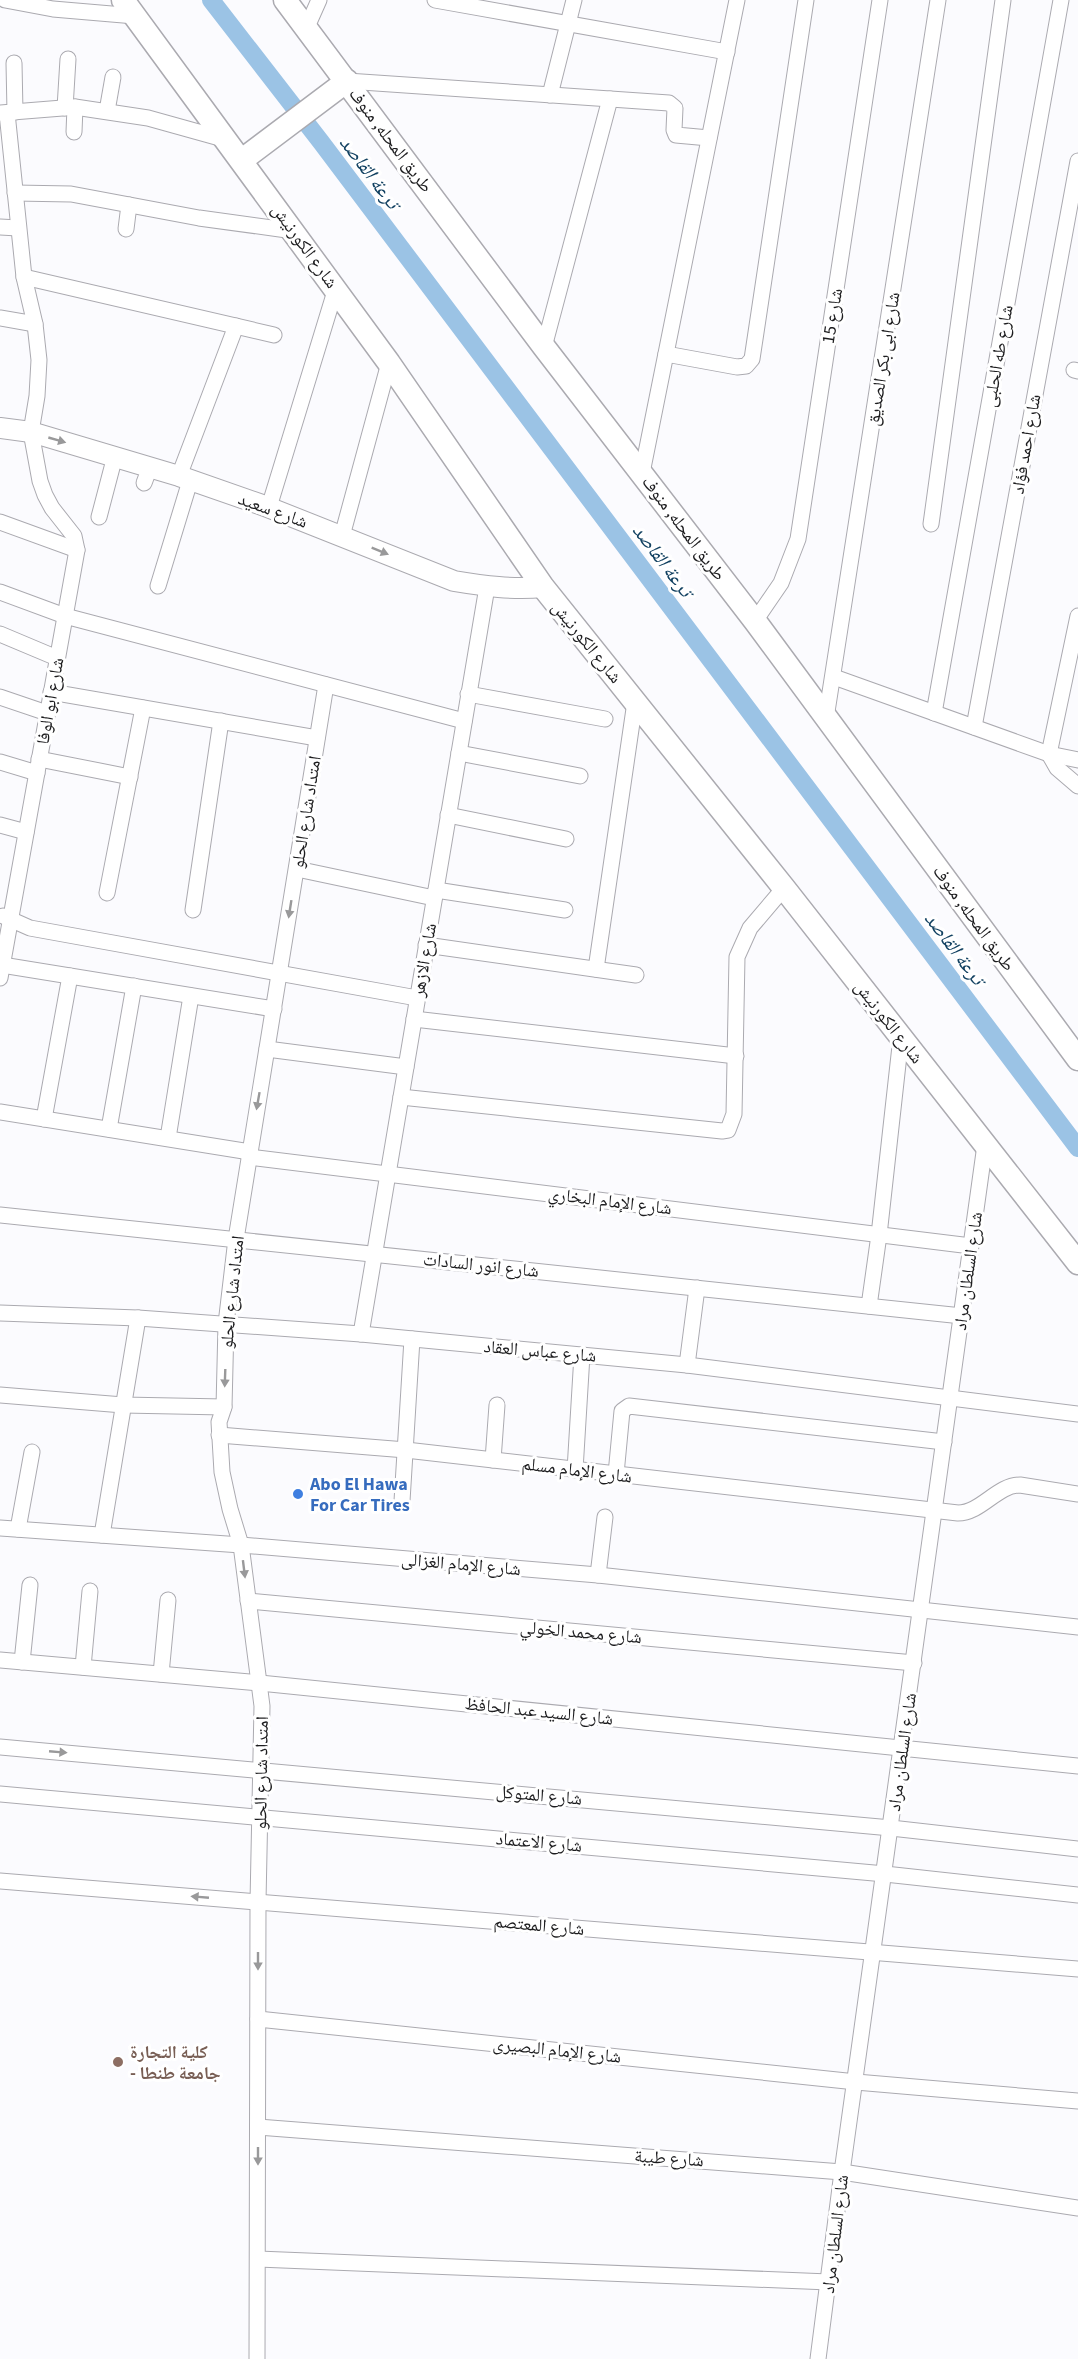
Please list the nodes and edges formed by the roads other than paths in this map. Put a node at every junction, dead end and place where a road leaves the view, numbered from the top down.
1 (5, 0) edge
2 (285, 0) edge
3 (319, 0) edge
4 (435, 0) edge
5 (574, 0) edge
6 (737, 0) edge
7 (806, 0) edge
8 (880, 0) edge
9 (938, 0) edge
10 (1003, 0) edge
11 (1061, 0) edge
12 (129, 8) edge
13 (568, 25) junction
14 (307, 27) junction
15 (727, 52) junction
16 (68, 59) dead end
17 (14, 63) dead end
18 (113, 77) dead end
19 (340, 86) junction
20 (550, 95) junction
21 (610, 99) junction
22 (70, 107) junction
23 (107, 111) junction
24 (7, 113) edge
25 (74, 132) dead end
26 (709, 138) junction
27 (227, 140) junction
28 (242, 160) junction
29 (1078, 161) edge
30 (15, 193) junction
31 (129, 205) junction
32 (0, 226) edge
33 (18, 228) junction
34 (126, 229) dead end
35 (294, 231) junction
36 (24, 277) junction
37 (336, 288) junction
38 (0, 318) edge
39 (35, 324) junction
40 (236, 326) junction
41 (274, 335) dead end
42 (544, 347) junction
43 (666, 354) junction
44 (389, 363) junction
45 (1, 429) edge
46 (32, 432) junction
47 (115, 456) junction
48 (642, 473) junction
49 (184, 479) junction
50 (268, 507) junction
51 (99, 517) dead end
52 (0, 522) edge
53 (931, 524) dead end
54 (342, 536) junction
55 (76, 550) junction
56 (158, 586) dead end
57 (487, 587) junction
58 (543, 587) junction
59 (0, 592) edge
60 (65, 616) junction
61 (1078, 616) edge
62 (755, 621) junction
63 (0, 634) edge
64 (57, 658) junction
65 (834, 678) junction
66 (326, 685) junction
67 (51, 692) junction
68 (468, 694) junction
69 (0, 697) edge
70 (635, 702) junction
71 (143, 708) junction
72 (48, 713) junction
73 (934, 713) junction
74 (826, 718) junction
75 (605, 719) dead end
76 (221, 722) junction
77 (464, 722) junction
78 (974, 726) junction
79 (318, 738) junction
80 (459, 753) junction
81 (1049, 754) junction
82 (1078, 760) edge
83 (0, 762) edge
84 (38, 766) junction
85 (580, 776) dead end
86 (130, 777) junction
87 (1078, 786) edge
88 (448, 814) junction
89 (0, 825) edge
90 (26, 832) junction
91 (566, 839) dead end
92 (297, 869) junction
93 (784, 888) junction
94 (107, 893) dead end
95 (435, 894) junction
96 (193, 910) dead end
97 (565, 910) dead end
98 (5, 917) edge
99 (426, 945) junction
100 (596, 969) junction
101 (1, 971) edge
102 (280, 972) junction
103 (636, 975) dead end
104 (70, 976) junction
105 (134, 986) junction
106 (191, 996) junction
107 (417, 998) junction
108 (274, 1009) junction
109 (414, 1019) junction
110 (901, 1037) junction
111 (267, 1049) junction
112 (736, 1056) junction
113 (1078, 1059) edge
114 (406, 1067) junction
115 (401, 1097) junction
116 (0, 1112) edge
117 (44, 1119) junction
118 (109, 1129) junction
119 (168, 1138) junction
120 (985, 1145) junction
121 (250, 1154) junction
122 (388, 1173) junction
123 (0, 1215) edge
124 (879, 1235) junction
125 (236, 1239) junction
126 (971, 1246) junction
127 (375, 1253) junction
128 (1078, 1263) edge
129 (697, 1288) junction
130 (869, 1306) junction
131 (0, 1312) edge
132 (962, 1316) junction
133 (138, 1318) junction
134 (226, 1324) junction
135 (361, 1334) junction
136 (412, 1339) junction
137 (582, 1355) junction
138 (687, 1365) junction
139 (0, 1395) edge
140 (951, 1398) junction
141 (123, 1405) junction
142 (497, 1405) dead end
143 (224, 1407) junction
144 (1078, 1414) edge
145 (219, 1435) junction
146 (944, 1442) junction
147 (406, 1450) junction
148 (32, 1452) dead end
149 (493, 1460) junction
150 (575, 1470) junction
151 (616, 1474) junction
152 (1078, 1494) edge
153 (402, 1501) dead end
154 (935, 1511) junction
155 (604, 1517) dead end
156 (0, 1528) edge
157 (18, 1529) junction
158 (102, 1535) junction
159 (241, 1545) junction
160 (598, 1575) junction
161 (30, 1584) dead end
162 (90, 1591) dead end
163 (168, 1600) dead end
164 (248, 1601) junction
165 (921, 1611) junction
166 (1078, 1627) edge
167 (0, 1660) edge
168 (22, 1662) junction
169 (914, 1663) junction
170 (83, 1667) junction
171 (161, 1674) junction
172 (260, 1683) junction
173 (0, 1747) edge
174 (902, 1748) junction
175 (1078, 1766) edge
176 (262, 1770) junction
177 (0, 1794) edge
178 (261, 1817) junction
179 (891, 1828) junction
180 (1078, 1849) edge
181 (885, 1874) junction
182 (0, 1881) edge
183 (1078, 1895) edge
184 (258, 1902) junction
185 (874, 1952) junction
186 (1078, 1969) edge
187 (258, 2019) junction
188 (856, 2082) junction
189 (1078, 2101) edge
190 (258, 2127) junction
191 (842, 2172) junction
192 (1078, 2208) edge
193 (258, 2259) junction
194 (829, 2282) junction
195 (257, 2359) edge
196 (818, 2359) edge

1 - 12 street
2 - 14 main road, طريق المحله, منوف
3 - 14 street
4 - 13 street
5 - 13 street
6 - 15 street
7 - 43 street
8 - 62 street, شارع 15
9 - 65 street, شارع ابى بكر الصديق
10 - 53 street
11 - 73 street, شارع طه الحلبى
12 - 27 main road, شارع الكورنيش
13 - 15 street
13 - 20 street
14 - 19 main road, طريق المحله, منوف
15 - 26 street
16 - 22 street
17 - 24 street
18 - 23 street
19 - 20 street
19 - 28 main road
19 - 42 main road, طريق المحله, منوف
20 - 21 street
21 - 26 street
21 - 42 street
22 - 23 street
22 - 24 street
22 - 25 street
23 - 27 street
24 - 30 street
26 - 43 street
27 - 28 main road, شارع الكورنيش
28 - 35 main road, شارع الكورنيش
29 - 78 street, شارع احمد فؤاد
30 - 31 street
30 - 33 street
31 - 34 street
31 - 35 street
32 - 33 street
33 - 36 street
35 - 37 main road, شارع الكورنيش
36 - 39 street
36 - 40 street
37 - 44 main road, شارع الكورنيش
37 - 50 street
38 - 39 street
39 - 46 street
40 - 41 street
40 - 49 street
42 - 48 main road, طريق المحله, منوف
43 - 48 street
44 - 54 street
44 - 58 main road, شارع الكورنيش
45 - 46 street, شارع سعيد
46 -> 47 street, شارع سعيد
46 - 55 street
47 - 49 street, شارع سعيد
47 - 51 street
48 - 62 main road, طريق المحله, منوف
49 - 50 street, شارع سعيد
49 - 56 street
50 - 54 street, شارع سعيد
52 - 55 street
54 -> 57 street, شارع سعيد
55 - 60 street, شارع ابو الوفا
57 - 58 street, شارع سعيد
57 - 68 street, شارع الازهر
58 - 70 main road, شارع الكورنيش
59 - 60 street
60 - 64 street, شارع ابو الوفا
60 - 66 street
61 - 81 street
62 - 74 main road, طريق المحله, منوف
63 - 64 street
64 - 67 street, شارع ابو الوفا
65 - 73 street
65 - 74 street, شارع ابى بكر الصديق
66 - 77 street
66 - 79 street, امتداد شارع الحلو
67 - 71 street
67 - 72 street, شارع ابو الوفا
68 - 75 street
68 - 77 street, شارع الازهر
69 - 72 street
70 - 93 main road, شارع الكورنيش
70 - 100 street
71 - 76 street
71 - 86 street
72 - 84 street, شارع ابو الوفا
73 - 78 street
74 - 113 main road, طريق المحله, منوف
76 - 79 street
76 - 96 street
77 - 80 street, شارع الازهر
78 - 81 street
79 - 92 street, امتداد شارع الحلو
80 - 85 street
80 - 88 street, شارع الازهر
81 - 82 street
81 - 87 street
83 - 84 street
84 - 86 street
84 - 90 street, شارع ابو الوفا
86 - 94 street
88 - 91 street
88 - 95 street, شارع الازهر
89 - 90 street
90 - 98 street, شارع ابو الوفا
92 - 95 street
92 -> 102 street, امتداد شارع الحلو
93 - 110 main road, شارع الكورنيش
93 - 112 street
95 - 97 street
95 - 99 street, شارع الازهر
98 - 101 street, شارع ابو الوفا
98 - 102 street
99 - 100 street
99 - 107 street, شارع الازهر
100 - 103 street
101 - 104 street
102 - 107 street
102 - 108 street, امتداد شارع الحلو
104 - 105 street
104 - 117 street
105 - 106 street
105 - 118 street
106 - 108 street
106 - 119 street
107 - 109 street, شارع الازهر
108 - 111 street, امتداد شارع الحلو
109 - 112 street
109 - 114 street, شارع الازهر
110 - 120 main road, شارع الكورنيش
110 - 124 street
111 - 114 street
111 -> 121 street, امتداد شارع الحلو
112 - 115 street
114 - 115 street, شارع الازهر
115 - 122 street, شارع الازهر
116 - 117 street, شارع الإمام البخاري
117 - 118 street, شارع الإمام البخاري
118 - 119 street, شارع الإمام البخاري
119 - 121 street, شارع الإمام البخاري
120 - 126 street, شارع السلطان مراد
120 - 128 main road, شارع الكورنيش
121 - 122 street, شارع الإمام البخاري
121 - 125 street, امتداد شارع الحلو
122 - 124 street, شارع الإمام البخاري
122 - 127 street, شارع الازهر
123 - 125 street, شارع انور السادات
124 - 126 street, شارع الإمام البخاري
124 - 130 street
125 - 127 street, شارع انور السادات
125 - 134 street, امتداد شارع الحلو
126 - 132 street, شارع السلطان مراد
127 - 129 street, شارع انور السادات
127 - 135 street, شارع الازهر
129 - 130 street, شارع انور السادات
129 - 138 street
130 - 132 street, شارع انور السادات
131 - 133 street, شارع عباس العقاد
132 - 140 street, شارع السلطان مراد
133 - 134 street, شارع عباس العقاد
133 - 141 street
134 - 135 street, شارع عباس العقاد
134 -> 143 street, امتداد شارع الحلو
135 - 136 street, شارع عباس العقاد
136 - 137 street, شارع عباس العقاد
136 - 147 street
137 - 138 street, شارع عباس العقاد
137 - 150 street
138 - 140 street, شارع عباس العقاد
139 - 141 street
140 - 144 street, شارع عباس العقاد
140 - 146 street, شارع السلطان مراد
141 - 143 street
141 - 158 street
142 - 149 street
143 - 145 street, امتداد شارع الحلو
145 - 147 street, شارع الإمام مسلم
145 - 159 street, امتداد شارع الحلو
146 - 151 street
146 - 154 street, شارع السلطان مراد
147 - 149 street, شارع الإمام مسلم
147 - 153 street
148 - 157 street
149 - 150 street, شارع الإمام مسلم
150 - 151 street, شارع الإمام مسلم
151 - 154 street, شارع الإمام مسلم
152 - 154 street, شارع الإمام مسلم
154 - 165 street, شارع السلطان مراد
155 - 160 street
156 - 157 street, شارع الإمام الغزالى
157 - 158 street, شارع الإمام الغزالى
158 - 159 street, شارع الإمام الغزالى
159 - 160 street, شارع الإمام الغزالى
159 -> 164 street, امتداد شارع الحلو
160 - 165 street, شارع الإمام الغزالى
161 - 168 street
162 - 170 street
163 - 171 street
164 - 169 street, شارع محمد الخولي
164 - 172 street, امتداد شارع الحلو
165 - 166 street, شارع الإمام الغزالى
165 - 169 street, شارع السلطان مراد
167 - 168 street, شارع السيد عبد الحافظ
168 - 170 street, شارع السيد عبد الحافظ
169 - 174 street, شارع السلطان مراد
170 - 171 street, شارع السيد عبد الحافظ
171 - 172 street, شارع السيد عبد الحافظ
172 - 174 street, شارع السيد عبد الحافظ
172 - 176 street, امتداد شارع الحلو
173 -> 176 street, شارع المتوكل
174 - 175 street, شارع السيد عبد الحافظ
174 - 179 street, شارع السلطان مراد
176 - 178 street, امتداد شارع الحلو
176 - 179 street, شارع المتوكل
177 - 178 street, شارع الاعتماد
178 - 181 street, شارع الاعتماد
178 - 184 street, امتداد شارع الحلو
179 - 180 street, شارع المتوكل
179 - 181 street, شارع السلطان مراد
181 - 183 street, شارع الاعتماد
181 - 185 street, شارع السلطان مراد
184 -> 182 street, شارع المعتصم
184 - 185 street, شارع المعتصم
184 -> 187 street, امتداد شارع الحلو
185 - 186 street, شارع المعتصم
185 - 188 street, شارع السلطان مراد
187 - 188 street, شارع الإمام البصيرى
187 - 190 street, امتداد شارع الحلو
188 - 189 street, شارع الإمام البصيرى
188 - 191 street, شارع السلطان مراد
190 - 191 street, شارع طيبة
190 -> 193 street, امتداد شارع الحلو
191 - 192 street, شارع طيبة
191 - 194 street, شارع السلطان مراد
193 - 194 street
193 - 195 street, امتداد شارع الحلو
194 - 196 street, شارع السلطان مراد

